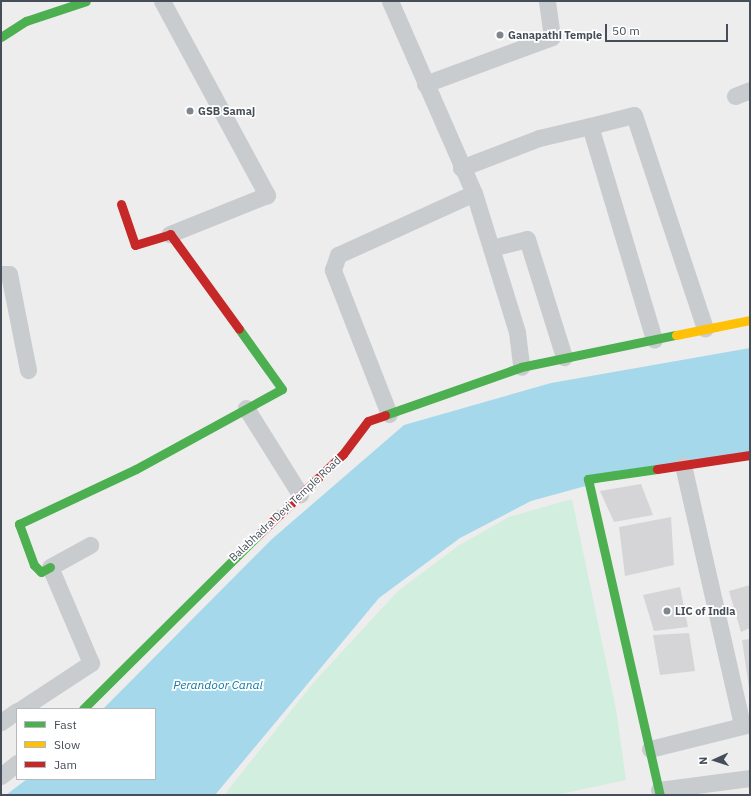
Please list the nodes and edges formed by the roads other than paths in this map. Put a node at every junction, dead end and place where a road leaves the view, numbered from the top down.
1 (86, 1) edge
2 (162, 1) edge
3 (390, 1) edge
4 (547, 1) edge
5 (1, 37) edge
6 (425, 84) junction
7 (590, 126) junction
8 (461, 168) junction
9 (474, 193) junction
10 (121, 204) dead end
11 (170, 234) junction
12 (491, 248) junction
13 (1, 274) edge
14 (750, 320) edge
15 (705, 328) junction
16 (654, 340) junction
17 (564, 357) junction
18 (522, 367) junction
19 (28, 370) dead end
20 (246, 408) junction
21 (389, 414) junction
22 (750, 455) edge
23 (683, 465) junction
24 (300, 494) junction
25 (90, 545) dead end
26 (50, 567) junction
27 (23, 708) edge
28 (84, 708) edge
29 (16, 712) edge
30 (1, 722) edge
31 (746, 725) edge
32 (650, 749) junction
33 (16, 764) edge
34 (1, 776) edge
35 (750, 778) edge
36 (659, 792) edge

1 - 5 street
2 - 11 street
3 - 6 street
4 - 6 street
6 - 8 street
7 - 8 street
7 - 15 street
7 - 16 street
8 - 9 street
9 - 12 street
9 - 21 street
10 - 11 street
11 - 20 street
12 - 17 street
12 - 18 street
13 - 19 street
14 - 15 street, Balabhadra Devi Temple Road
15 - 16 street, Balabhadra Devi Temple Road
16 - 17 street, Balabhadra Devi Temple Road
17 - 18 street, Balabhadra Devi Temple Road
18 - 21 street, Balabhadra Devi Temple Road
20 - 24 street
20 - 26 street
21 - 24 street, Balabhadra Devi Temple Road
22 - 23 street
23 - 31 street
23 - 32 street
24 - 28 street, Balabhadra Devi Temple Road
25 - 26 street
26 - 27 street
29 - 30 street
31 - 32 street
32 - 36 street
33 - 34 street
35 - 36 street

